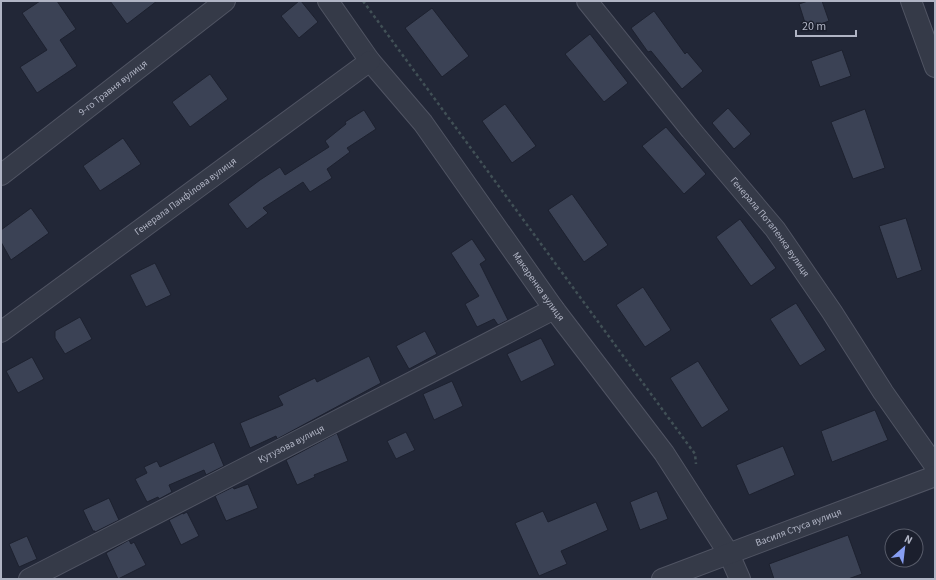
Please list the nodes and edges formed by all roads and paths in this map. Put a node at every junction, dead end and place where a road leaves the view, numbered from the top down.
1 (225, 1) edge
2 (328, 1) edge
3 (363, 1) edge
4 (587, 1) edge
5 (911, 1) edge
6 (370, 61) junction
7 (935, 68) edge
8 (1, 175) edge
9 (554, 309) junction
10 (1, 332) edge
11 (935, 466) edge
12 (696, 468) dead end
13 (935, 476) edge
14 (729, 554) junction
15 (29, 579) edge
16 (662, 579) edge
17 (740, 579) edge

1 - 8 street, 9-го Травня вулиця
2 - 6 street, Макаренка вулиця
3 - 12 path
4 - 11 street, Генерала Потапенка вулиця
5 - 7 street
6 - 9 street, Макаренка вулиця
6 - 10 street, Генерала Панфілова вулиця
9 - 14 street, Макаренка вулиця
9 - 15 street, Кутузова вулиця
13 - 14 street, Василя Стуса вулиця
14 - 16 street, Василя Стуса вулиця
14 - 17 street, Макаренка вулиця

